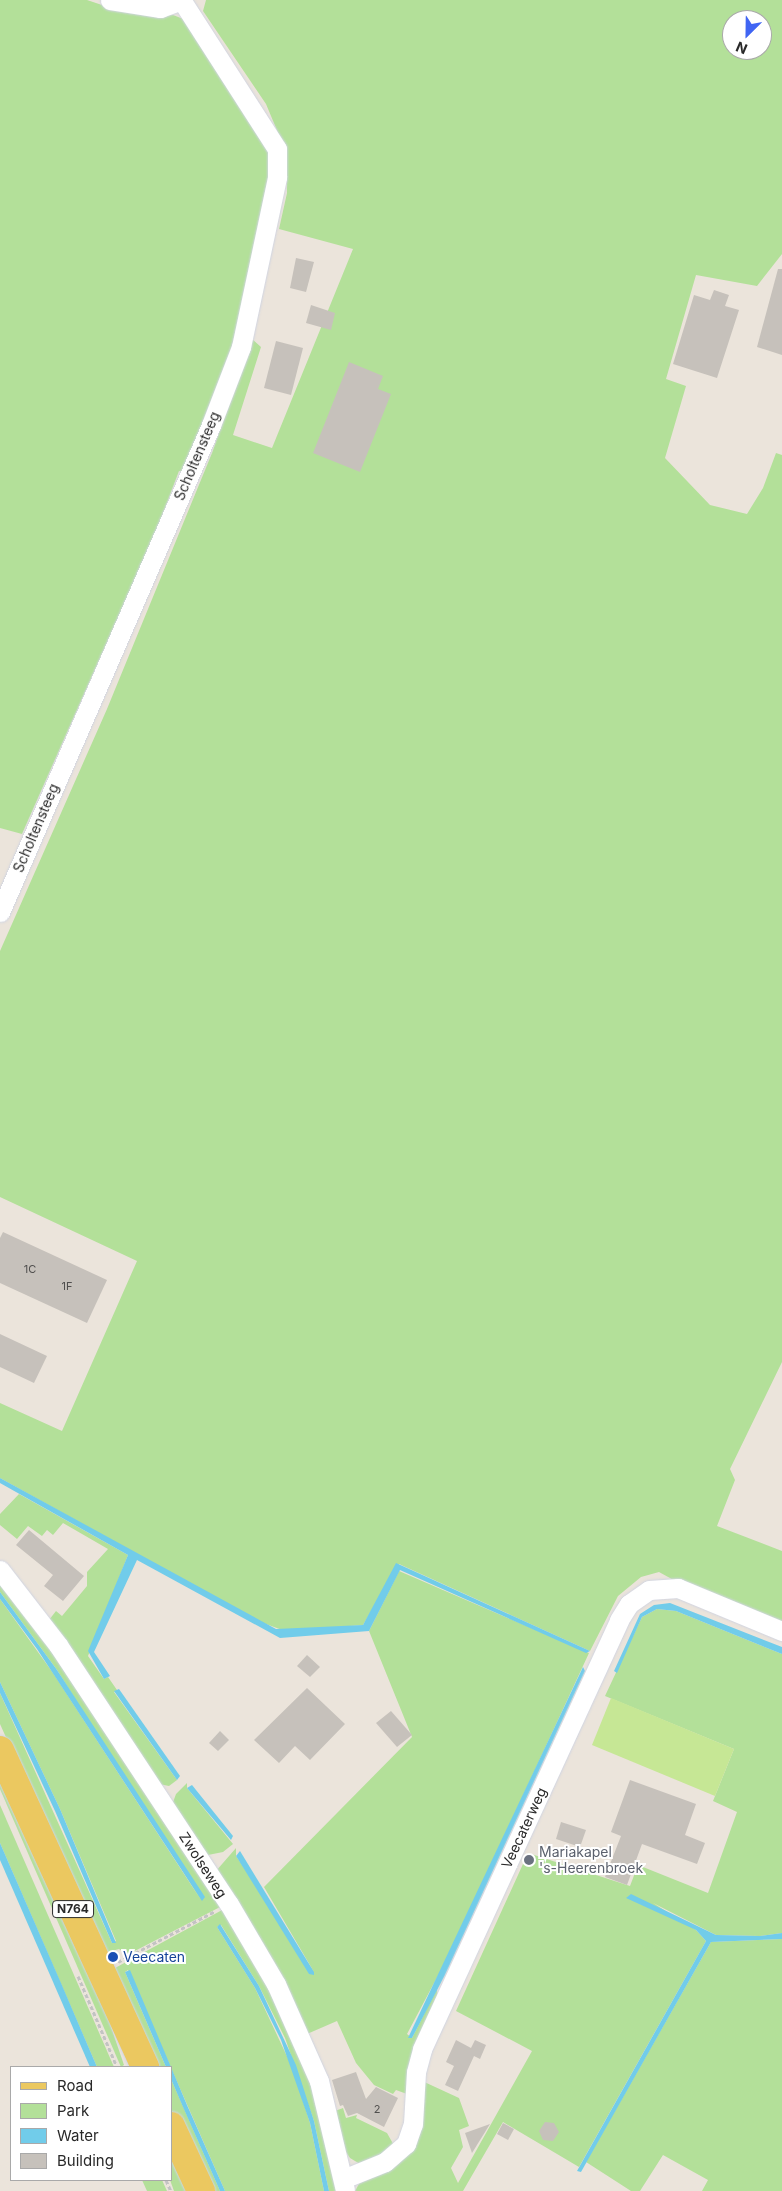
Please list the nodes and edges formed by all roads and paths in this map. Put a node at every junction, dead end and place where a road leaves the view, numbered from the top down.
1 (110, 0) edge
2 (182, 0) edge
3 (0, 912) edge
4 (0, 1570) edge
5 (782, 1631) edge
6 (0, 1750) edge
7 (229, 1904) junction
8 (116, 1963) dead end
9 (144, 2066) edge
10 (172, 2128) edge
11 (344, 2185) edge
12 (201, 2191) edge

1 - 2 street
2 - 3 street, Scholtensteeg
4 - 7 street, Zwolseweg
5 - 11 street, Veecaterweg
6 - 9 main road, N764
7 - 8 path
7 - 11 street, Zwolseweg
10 - 12 main road

